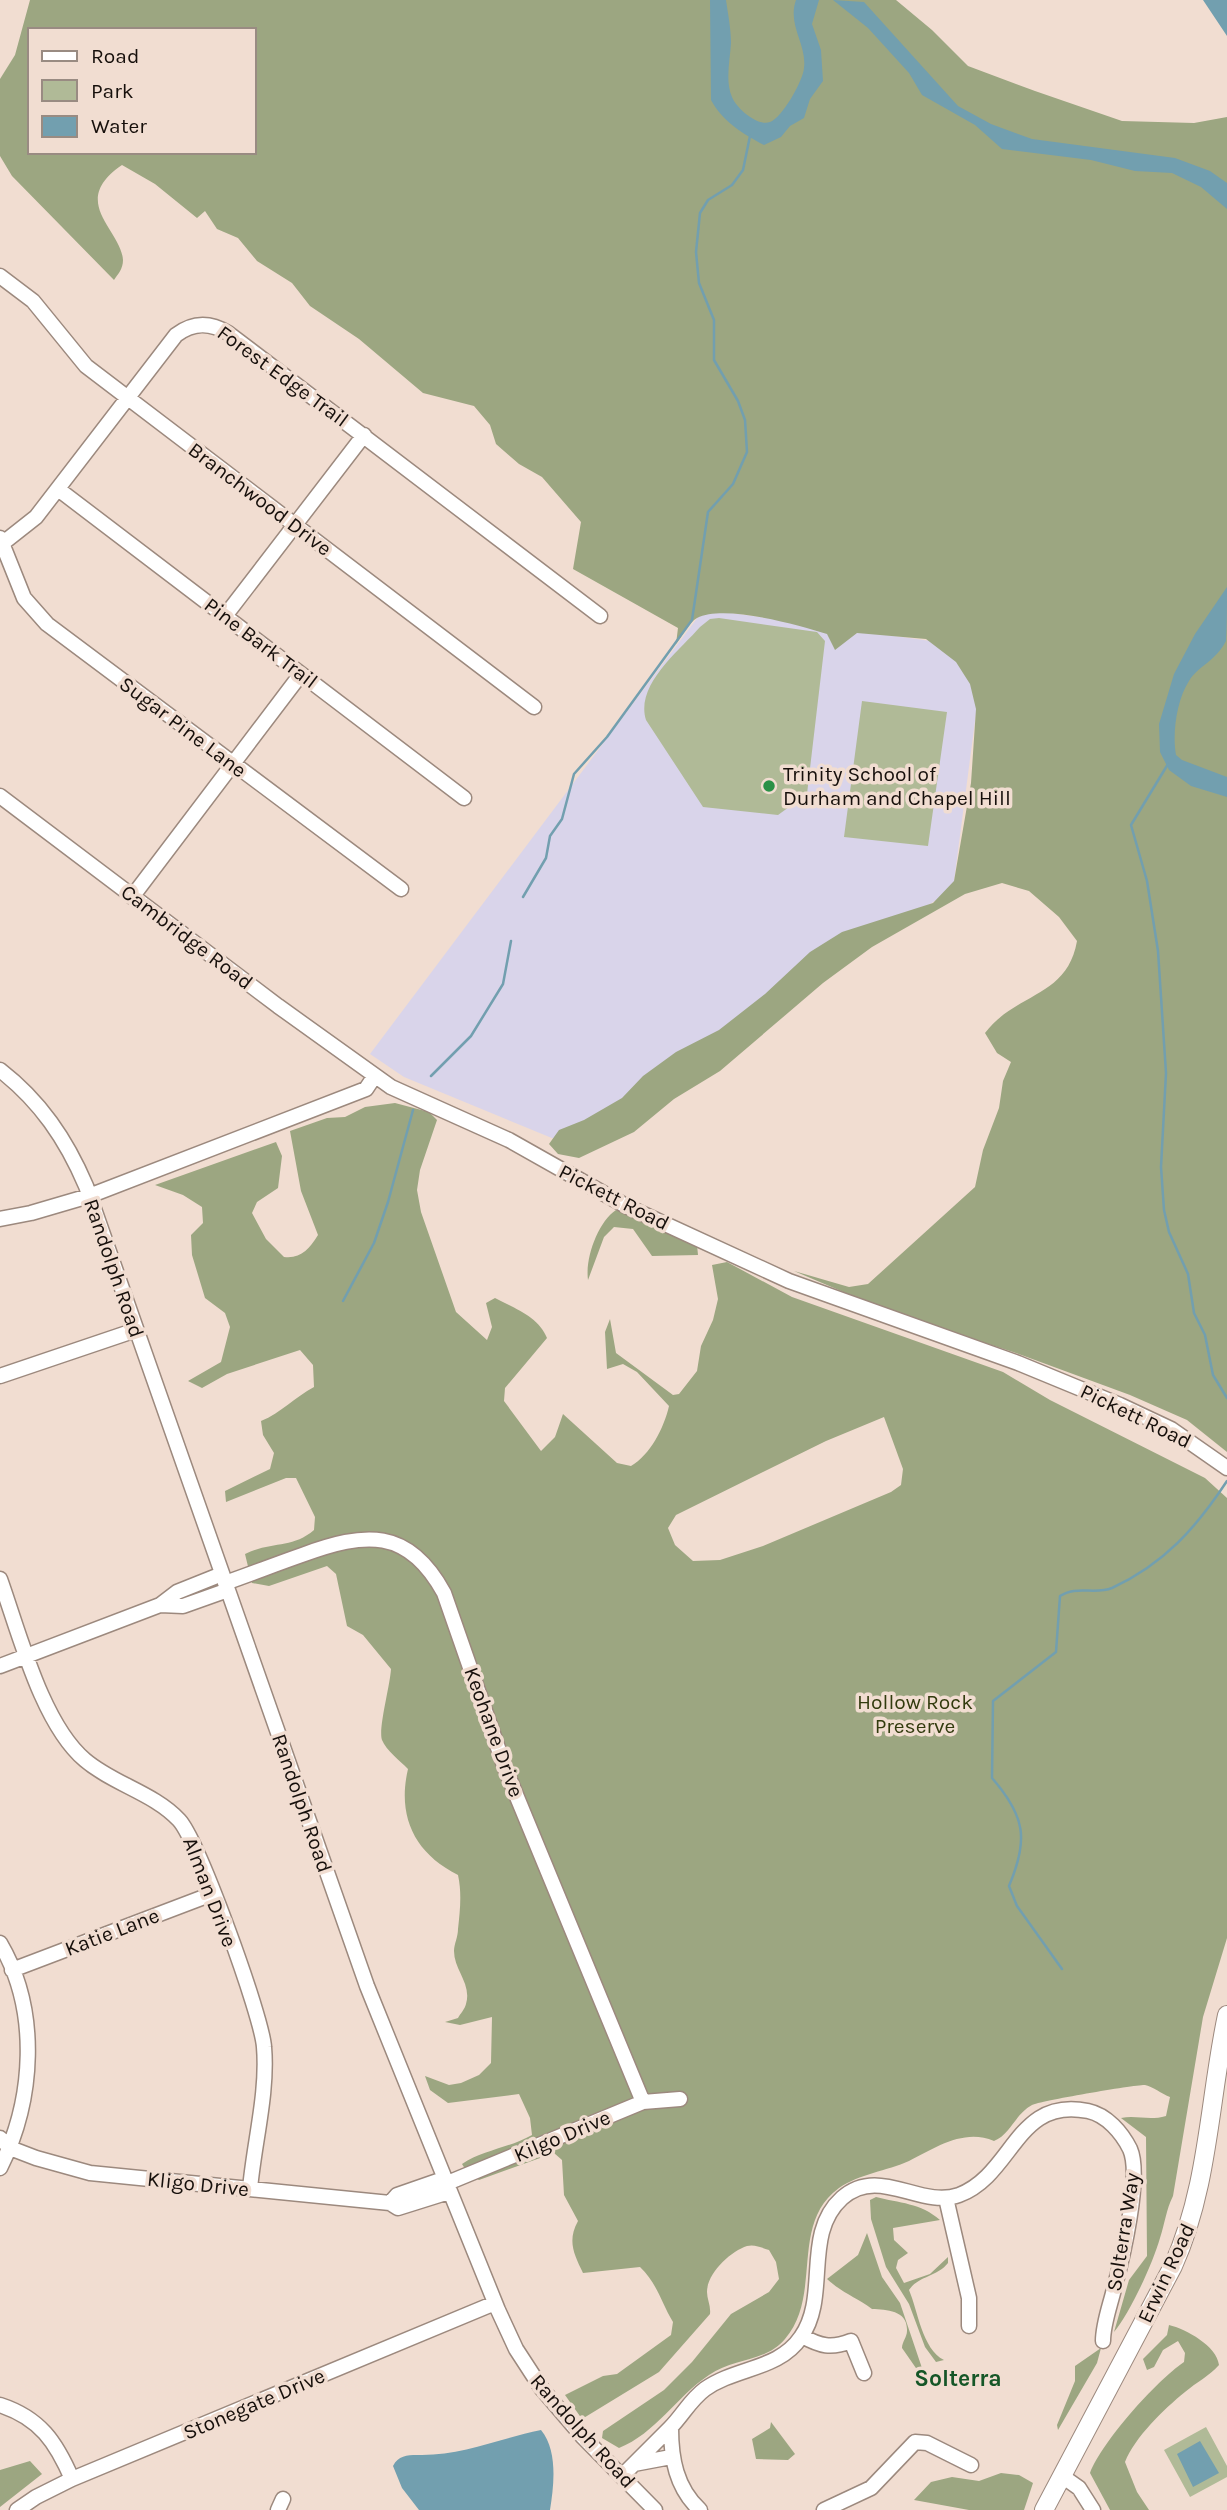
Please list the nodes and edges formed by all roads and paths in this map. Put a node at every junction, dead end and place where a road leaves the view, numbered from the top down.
1 (0, 276) edge
2 (127, 399) junction
3 (364, 435) junction
4 (58, 489) junction
5 (295, 526) junction
6 (1, 541) edge
7 (600, 616) dead end
8 (225, 617) junction
9 (301, 674) junction
10 (534, 708) dead end
11 (232, 765) junction
12 (0, 796) edge
13 (464, 798) dead end
14 (401, 888) dead end
15 (132, 897) junction
16 (0, 1070) edge
17 (374, 1077) junction
18 (89, 1196) junction
19 (0, 1219) edge
20 (136, 1331) junction
21 (0, 1376) edge
22 (1227, 1468) edge
23 (0, 1579) edge
24 (225, 1582) junction
25 (28, 1655) junction
26 (0, 1666) edge
27 (212, 1894) junction
28 (0, 1944) edge
29 (12, 1970) junction
30 (1227, 2015) edge
31 (680, 2099) dead end
32 (643, 2102) junction
33 (3, 2145) edge
34 (0, 2168) edge
35 (446, 2185) junction
36 (250, 2189) junction
37 (946, 2198) junction
38 (495, 2303) junction
39 (969, 2326) dead end
40 (802, 2336) junction
41 (1102, 2341) dead end
42 (864, 2373) dead end
43 (0, 2405) edge
44 (671, 2428) junction
45 (671, 2457) junction
46 (634, 2464) junction
47 (971, 2465) dead end
48 (622, 2476) junction
49 (1062, 2476) junction
50 (72, 2479) junction
51 (17, 2510) edge
52 (655, 2510) edge
53 (700, 2510) edge
54 (824, 2510) edge
55 (1044, 2510) edge
56 (1093, 2510) edge

1 - 2 street, Branchwood Drive
2 - 3 street, Forest Edge Trail
2 - 4 street, Forest Edge Trail
2 - 5 street, Branchwood Drive
3 - 5 street
3 - 7 street, Forest Edge Trail
4 - 6 street, Forest Edge Trail
4 - 8 street, Pine Bark Trail
5 - 8 street
5 - 10 street, Branchwood Drive
6 - 11 street, Sugar Pine Lane
8 - 9 street, Pine Bark Trail
9 - 11 street
9 - 13 street, Pine Bark Trail
11 - 14 street, Sugar Pine Lane
11 - 15 street
12 - 15 street, Cambridge Road
15 - 17 street, Cambridge Road
16 - 18 street, Randolph Road
17 - 18 street
17 - 22 street, Pickett Road
18 - 19 street
18 - 20 street, Randolph Road
20 - 21 street
20 - 24 street, Randolph Road
23 - 25 street, Alman Drive
24 - 25 street, Keohane Drive
24 - 32 street, Keohane Drive
24 - 35 street, Randolph Road
25 - 26 street, Keohane Drive
25 - 27 street, Alman Drive
27 - 29 street, Katie Lane
27 - 36 street, Alman Drive
28 - 29 street
29 - 33 street
30 - 49 main road, Erwin Road
31 - 32 street, Kilgo Drive
32 - 35 street, Kilgo Drive
33 - 34 street
33 - 36 street, Kligo Drive
35 - 36 street, Kligo Drive
35 - 38 street, Randolph Road
37 - 39 street
37 - 40 street
37 - 41 street, Solterra Way
38 - 48 street, Randolph Road
38 - 50 street, Stonegate Drive
40 - 42 street
40 - 44 street
43 - 50 street
44 - 45 street
44 - 46 street
45 - 46 street
45 - 53 street
46 - 48 street
47 - 54 street
48 - 52 street, Randolph Road
49 - 55 main road, Erwin Road
49 - 56 street
50 - 51 street, Stonegate Drive

